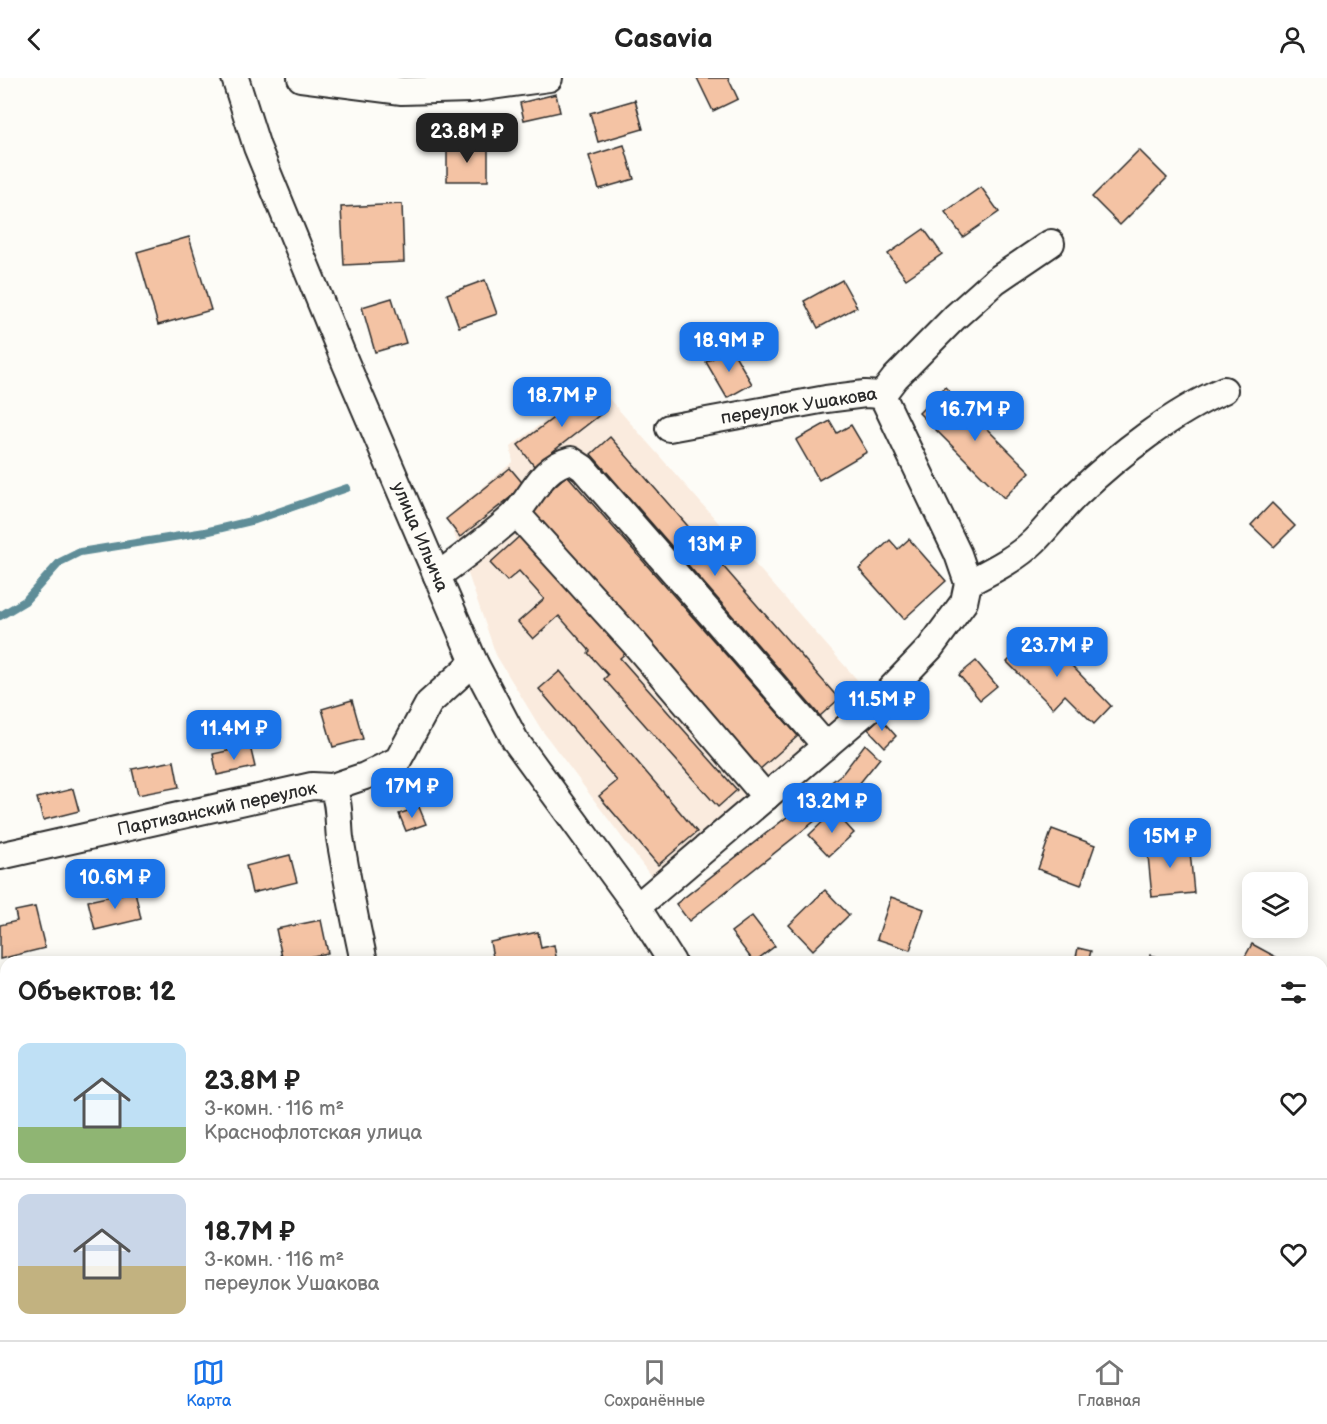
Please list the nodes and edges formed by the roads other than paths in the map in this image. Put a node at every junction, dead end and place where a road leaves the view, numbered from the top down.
1 (235, 78) edge
2 (302, 78) edge
3 (549, 78) edge
4 (1051, 243) dead end
5 (1224, 390) dead end
6 (882, 395) junction
7 (669, 428) dead end
8 (516, 513) junction
9 (437, 576) junction
10 (968, 583) junction
11 (474, 662) junction
12 (826, 746) junction
13 (332, 787) junction
14 (766, 797) junction
15 (0, 856) edge
16 (637, 907) junction
17 (363, 956) edge
18 (668, 956) edge

1 - 9 street, улица Ильича
2 - 3 street
4 - 6 street, переулок Ушакова
5 - 10 street
6 - 7 street, переулок Ушакова
6 - 10 street
8 - 9 street
8 - 12 street
8 - 14 street
9 - 11 street, улица Ильича
10 - 12 street
11 - 13 street
11 - 16 street, улица Ильича
12 - 14 street
13 - 15 street, Партизанский переулок
13 - 17 street, Партизанский переулок
14 - 16 street
16 - 18 street, улица Ильича

